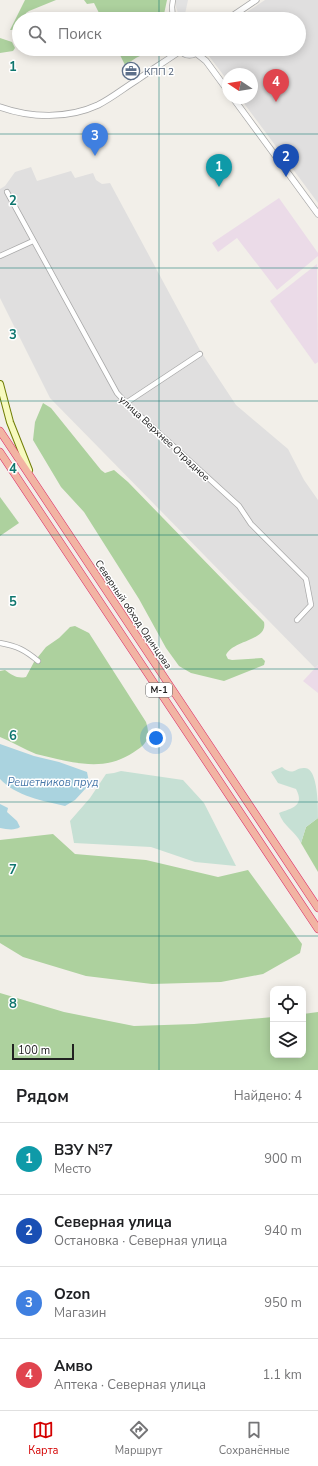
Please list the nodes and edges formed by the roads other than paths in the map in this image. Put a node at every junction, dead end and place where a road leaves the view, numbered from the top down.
1 (173, 0) edge
2 (256, 0) edge
3 (172, 12) edge
4 (238, 12) edge
5 (170, 56) edge
6 (202, 56) edge
7 (222, 83) edge
8 (237, 104) edge
9 (0, 107) edge
10 (8, 192) dead end
11 (318, 214) edge
12 (33, 241) junction
13 (0, 256) edge
14 (200, 354) dead end
15 (0, 384) edge
16 (126, 403) junction
17 (0, 431) edge
18 (0, 452) edge
19 (51, 509) junction
20 (297, 620) dead end
21 (0, 643) edge
22 (38, 661) dead end
23 (318, 908) edge
24 (318, 929) edge

1 - 3 street
2 - 4 street
5 - 9 street
6 - 7 street
8 - 11 street
10 - 12 street, улица Верхнее Отрадное
12 - 13 street
12 - 16 street, улица Верхнее Отрадное
14 - 16 street
15 - 19 main road
16 - 20 street, улица Верхнее Отрадное
17 - 19 highway, Северный обход Одинцова / М-1
18 - 24 highway, М-1
19 - 23 highway, Северный обход Одинцова / М-1
21 - 22 street

